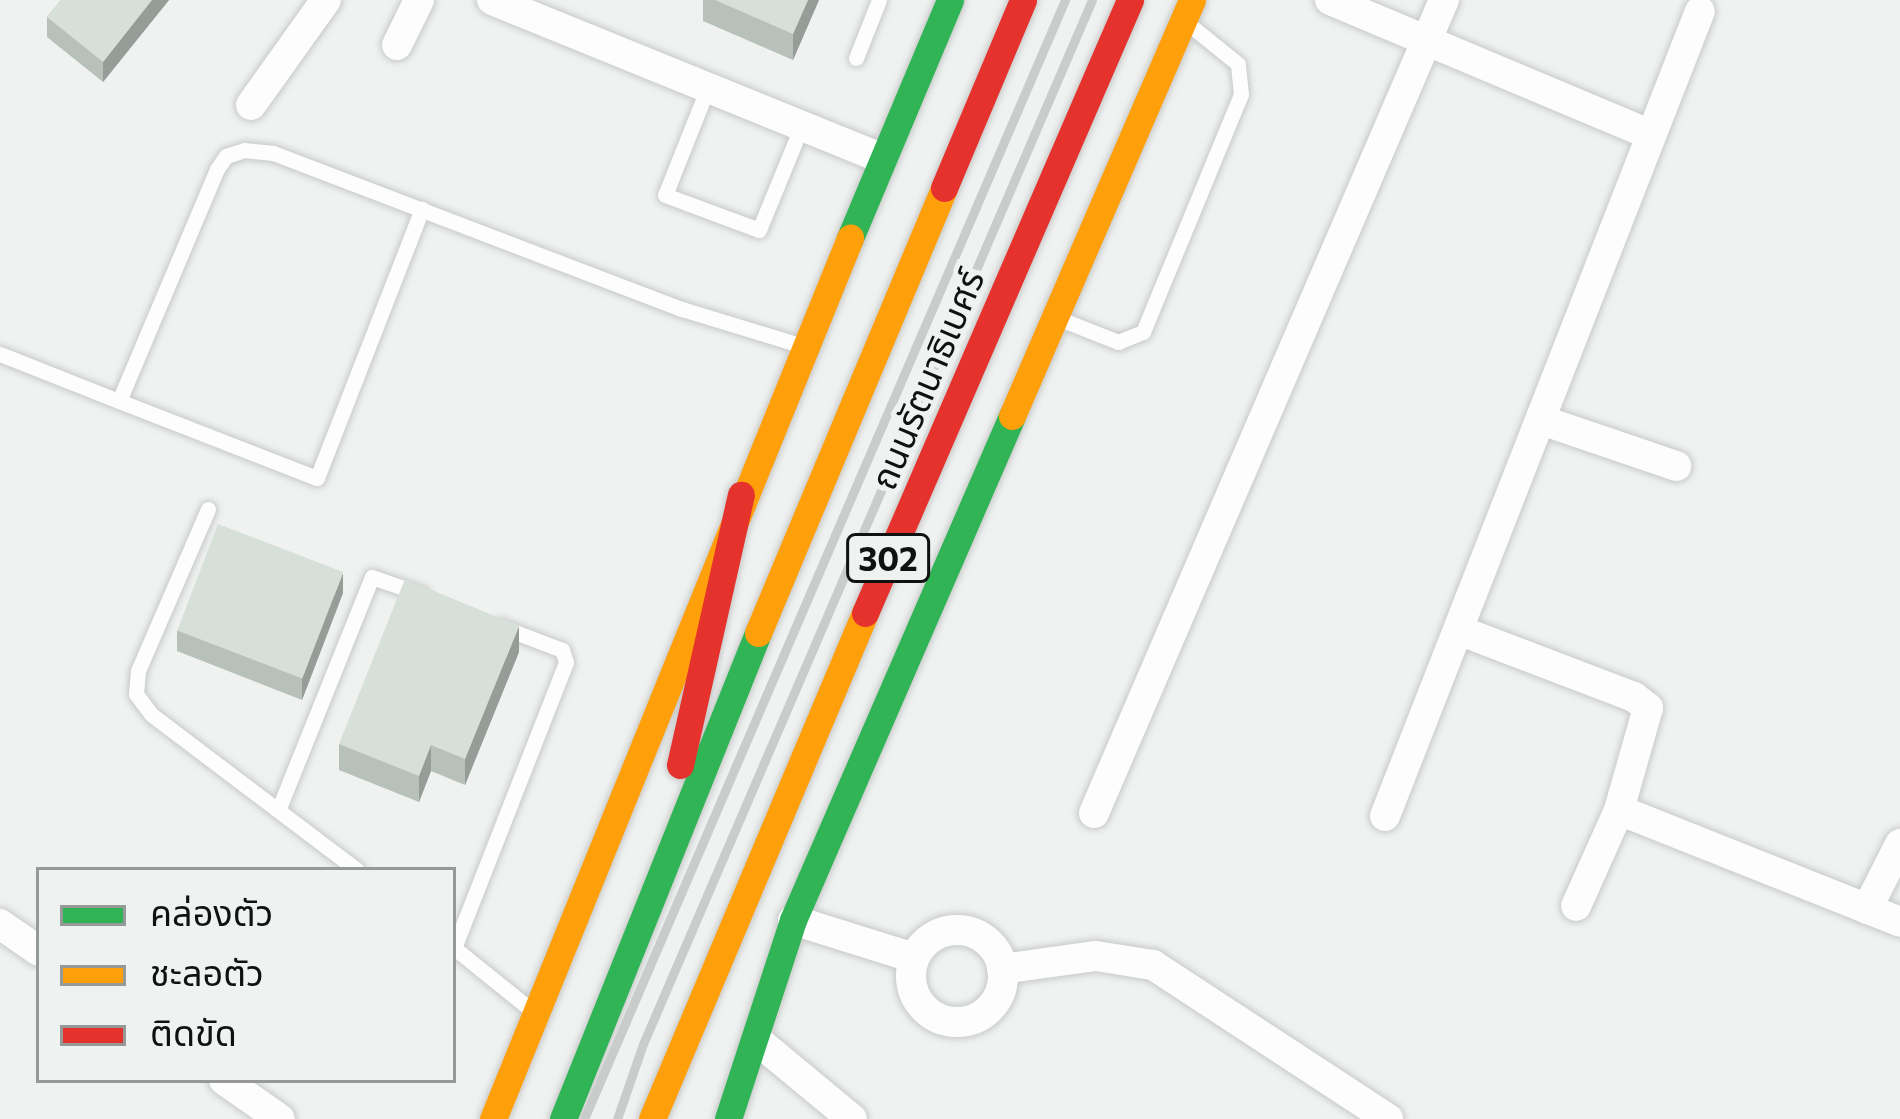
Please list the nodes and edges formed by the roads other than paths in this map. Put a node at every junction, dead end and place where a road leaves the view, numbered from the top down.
1 (326, 0) edge
2 (418, 0) edge
3 (492, 0) edge
4 (880, 0) edge
5 (950, 0) edge
6 (1022, 0) edge
7 (1130, 0) edge
8 (1330, 0) edge
9 (1444, 0) edge
10 (1188, 10) edge
11 (1700, 11) dead end
12 (1428, 39) junction
13 (397, 45) dead end
14 (856, 58) dead end
15 (708, 87) junction
16 (251, 105) dead end
17 (802, 125) junction
18 (1651, 136) junction
19 (882, 158) junction
20 (422, 209) junction
21 (1055, 316) junction
22 (805, 346) junction
23 (0, 354) edge
24 (119, 401) junction
25 (1541, 419) junction
26 (1676, 466) dead end
27 (741, 495) junction
28 (208, 508) dead end
29 (443, 603) edge
30 (485, 620) edge
31 (1462, 631) junction
32 (280, 808) junction
33 (1619, 810) junction
34 (1094, 813) dead end
35 (1385, 816) dead end
36 (1900, 844) edge
37 (353, 867) edge
38 (653, 885) junction
39 (1576, 906) dead end
40 (1867, 909) junction
41 (794, 920) junction
42 (1900, 922) edge
43 (3, 933) edge
44 (456, 939) edge
45 (456, 949) edge
46 (36, 950) edge
47 (914, 958) junction
48 (1002, 970) junction
49 (535, 1012) junction
50 (758, 1040) junction
51 (228, 1083) edge
52 (280, 1119) edge
53 (493, 1119) edge
54 (563, 1119) edge
55 (652, 1119) edge
56 (728, 1119) edge
57 (852, 1119) edge
58 (1388, 1119) edge

1 - 16 street
2 - 13 street
3 - 15 street
4 - 14 lane
5 - 19 main road
6 - 38 main road, ถนนรัตนาธิเบศร์ / 302
7 - 55 main road, ถนนรัตนาธิเบศร์ / 302
8 - 12 street
9 - 12 street
10 - 21 main road, 302
10 - 21 lane
11 - 18 street
12 - 18 street
12 - 34 street
15 - 17 street
15 - 17 lane
17 - 19 street
18 - 25 street
19 - 22 main road
20 - 22 lane
20 - 24 lane
20 - 24 lane
21 - 41 main road, 302
22 - 27 main road
23 - 24 lane
25 - 26 street
25 - 31 street
27 - 38 main road
27 - 49 main road
28 - 32 lane
29 - 32 lane
30 - 44 lane
31 - 33 street
31 - 35 street
32 - 37 lane
33 - 39 street
33 - 40 street
36 - 40 street
38 - 54 main road, ถนนรัตนาธิเบศร์ / 302
40 - 42 street
41 - 47 street
41 - 50 main road, 302
43 - 46 street
45 - 49 lane
47 - 48 street
47 - 48 street
48 - 58 street
49 - 53 main road
50 - 56 main road, 302
50 - 57 street
51 - 52 street

